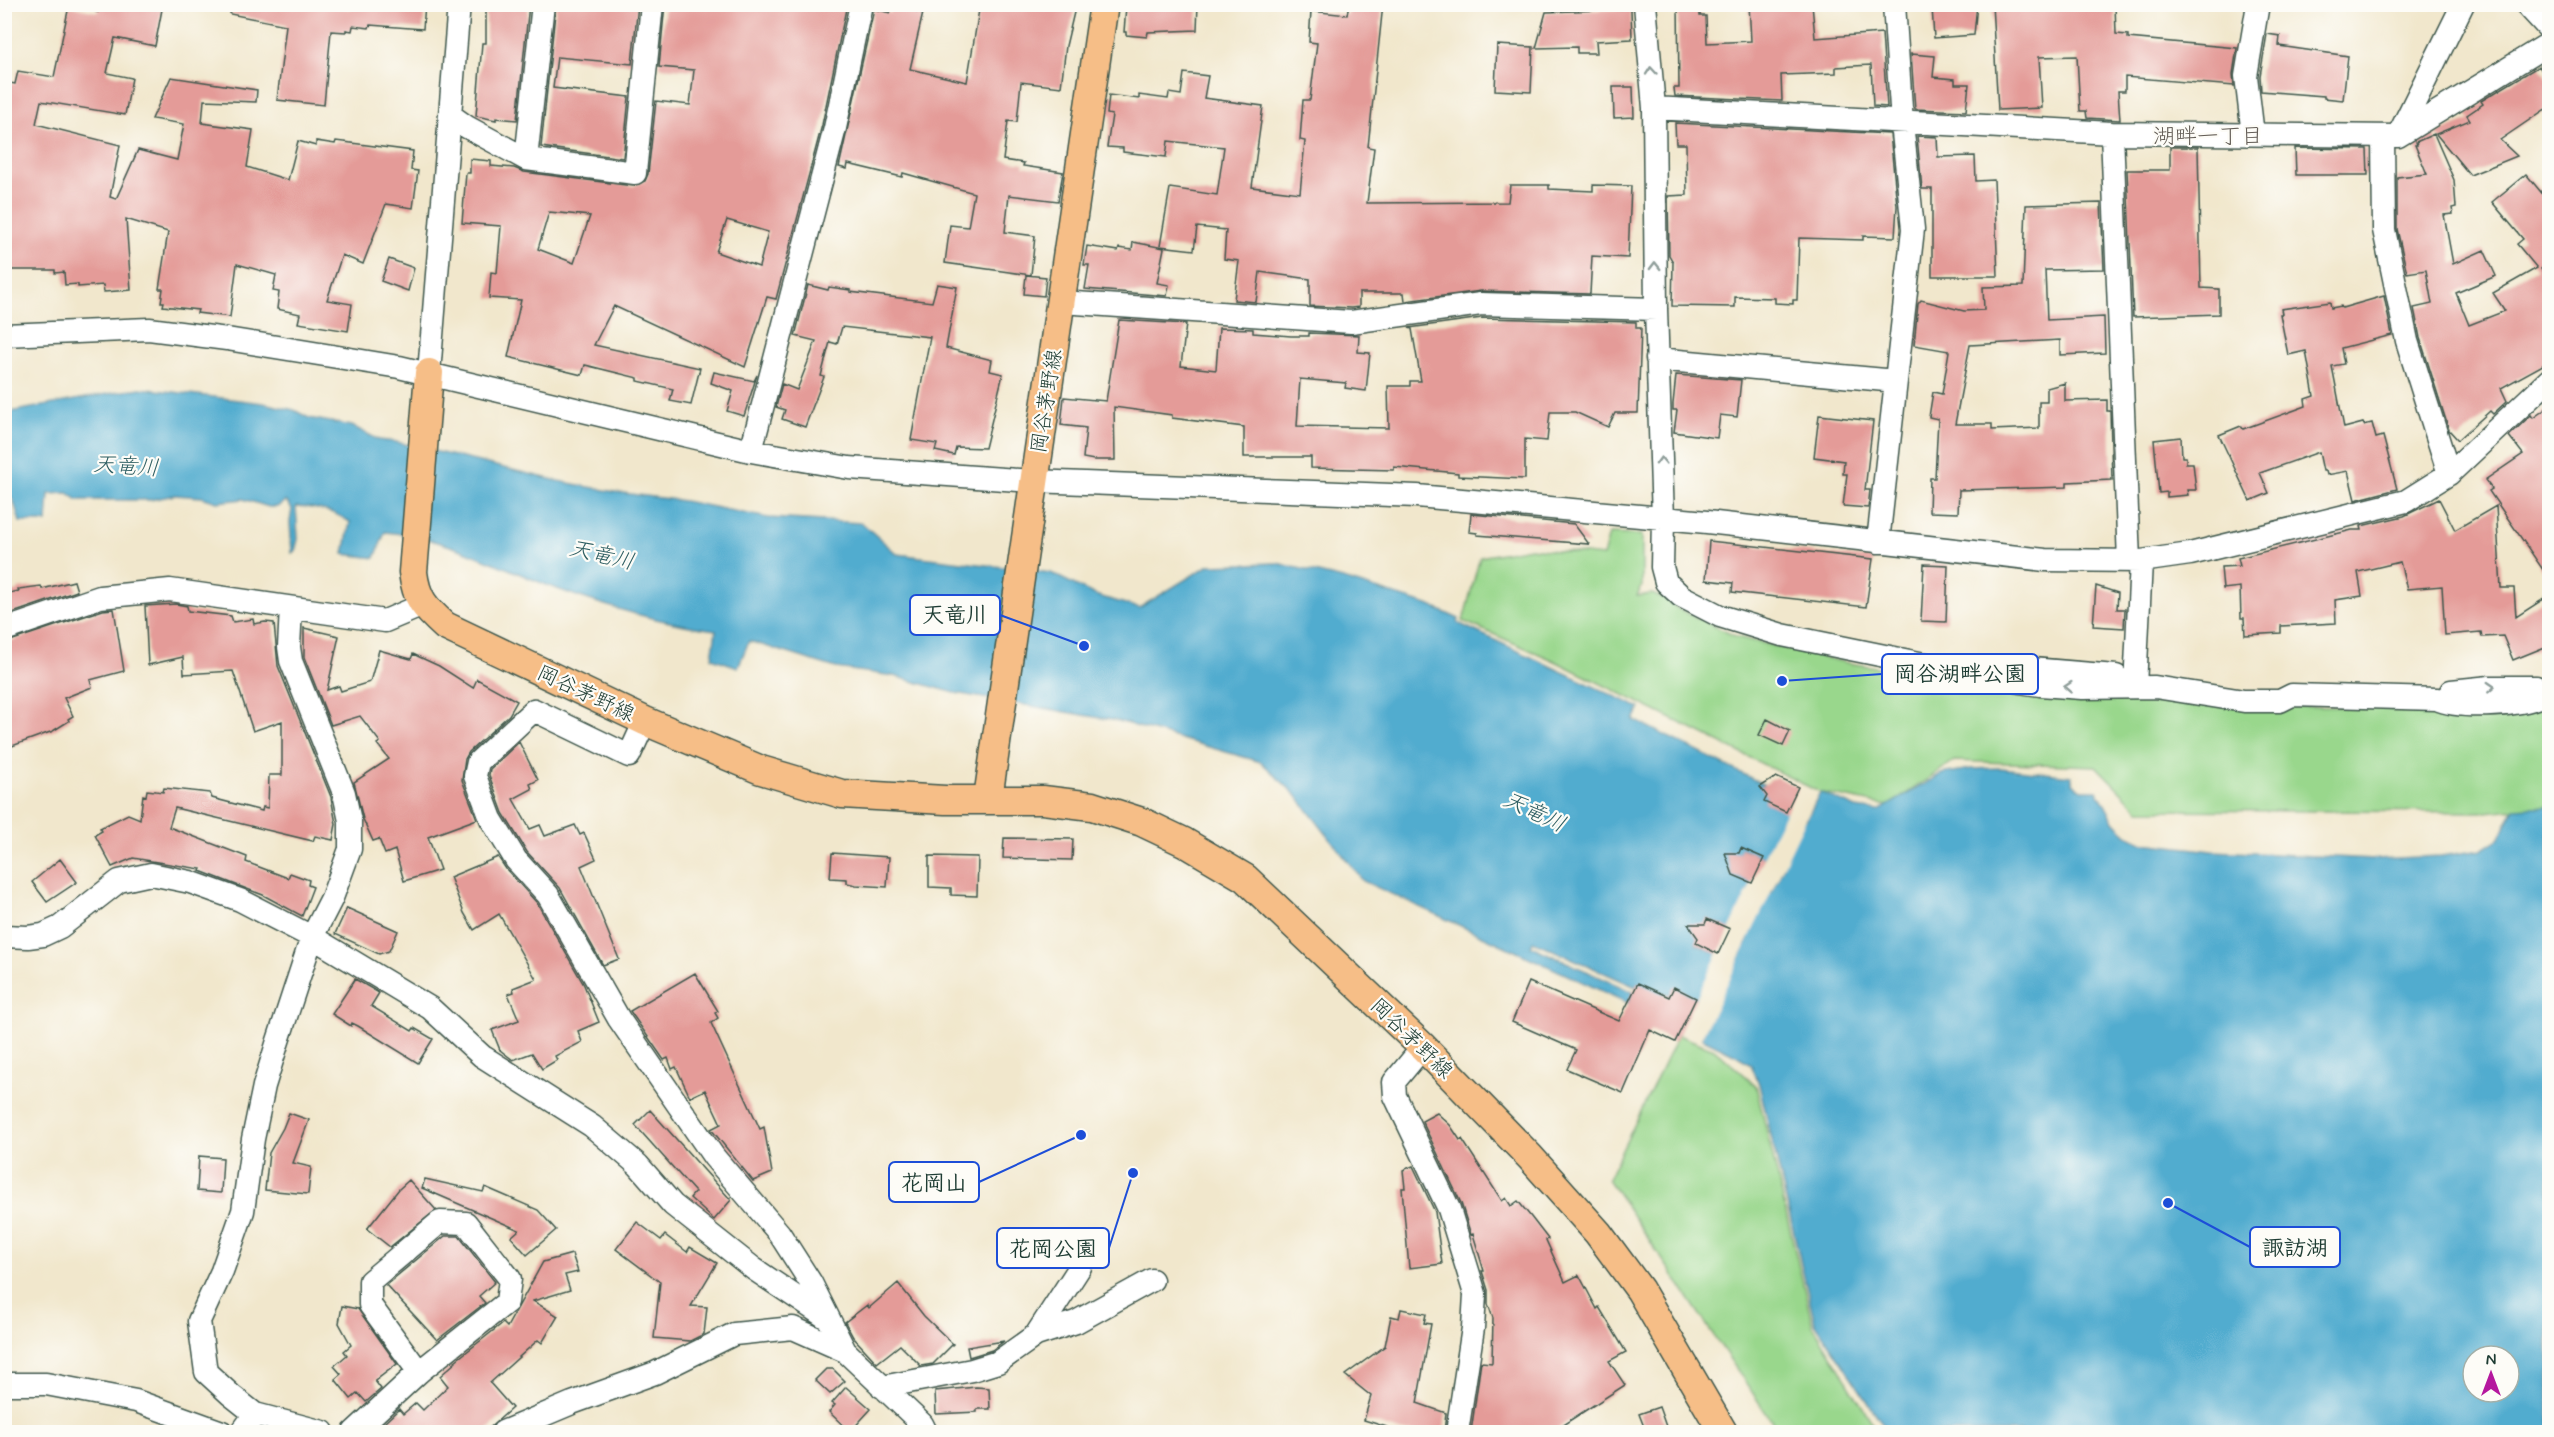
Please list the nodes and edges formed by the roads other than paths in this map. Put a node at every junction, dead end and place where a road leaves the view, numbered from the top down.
1 (459, 4) edge
2 (543, 4) edge
3 (652, 4) edge
4 (861, 4) edge
5 (1104, 4) edge
6 (1645, 4) edge
7 (1894, 4) edge
8 (2258, 4) edge
9 (2463, 4) edge
10 (2526, 4) edge
11 (2550, 30) edge
12 (2550, 44) edge
13 (1654, 108) junction
14 (450, 115) junction
15 (1902, 123) junction
16 (2112, 133) junction
17 (2253, 135) junction
18 (2390, 137) junction
19 (526, 159) junction
20 (1060, 302) junction
21 (1656, 309) junction
22 (4, 335) edge
23 (1657, 359) junction
24 (2550, 379) edge
25 (1896, 381) junction
26 (427, 383) junction
27 (751, 451) junction
28 (2449, 474) junction
29 (1032, 493) junction
30 (1663, 519) junction
31 (1878, 542) junction
32 (2135, 561) junction
33 (419, 597) junction
34 (291, 608) junction
35 (4, 630) edge
36 (2135, 683) junction
37 (2548, 693) edge
38 (645, 722) junction
39 (988, 798) junction
40 (4, 936) edge
41 (312, 937) junction
42 (1423, 1047) junction
43 (1080, 1268) dead end
44 (1152, 1280) dead end
45 (831, 1321) junction
46 (1036, 1335) junction
47 (846, 1351) junction
48 (419, 1372) junction
49 (4, 1384) edge
50 (882, 1387) junction
51 (255, 1414) junction
52 (222, 1432) edge
53 (242, 1432) edge
54 (323, 1432) edge
55 (354, 1432) edge
56 (503, 1432) edge
57 (926, 1432) edge
58 (1457, 1432) edge
59 (1722, 1432) edge

1 - 14 street
2 - 19 street
3 - 19 street
4 - 27 street
5 - 20 main road, 岡谷茅野線
13 -> 6 street
7 - 15 street
8 - 17 street
9 - 18 street
10 - 11 street
12 - 18 street
13 - 15 street
21 -> 13 street
14 - 19 street
14 - 26 street
15 - 16 street
15 - 25 street
16 - 17 street
16 - 32 street
17 - 18 street
18 - 28 street
20 - 21 street
20 - 29 main road, 岡谷茅野線
21 - 23 street
22 - 26 street
23 - 25 street
30 -> 23 street
24 - 28 street
25 - 31 street
26 - 27 street
26 - 33 main road
27 - 29 street
28 - 32 street
29 - 30 street
29 - 39 main road, 岡谷茅野線
30 - 31 street
30 - 36 street
31 - 32 street
32 - 36 street
33 - 34 street
33 - 38 main road, 岡谷茅野線
34 - 35 street
34 - 41 street
36 - 37 street
38 - 39 main road, 岡谷茅野線
38 - 45 street
39 - 42 main road, 岡谷茅野線
40 - 41 street
41 - 45 street
41 - 51 street
42 - 58 street
42 - 59 main road, 岡谷茅野線
43 - 46 street
44 - 46 street
45 - 47 street
46 - 50 street
47 - 50 street
47 - 56 street
48 - 48 street
48 - 55 street
49 - 52 street
50 - 57 street
51 - 53 street
51 - 54 street

